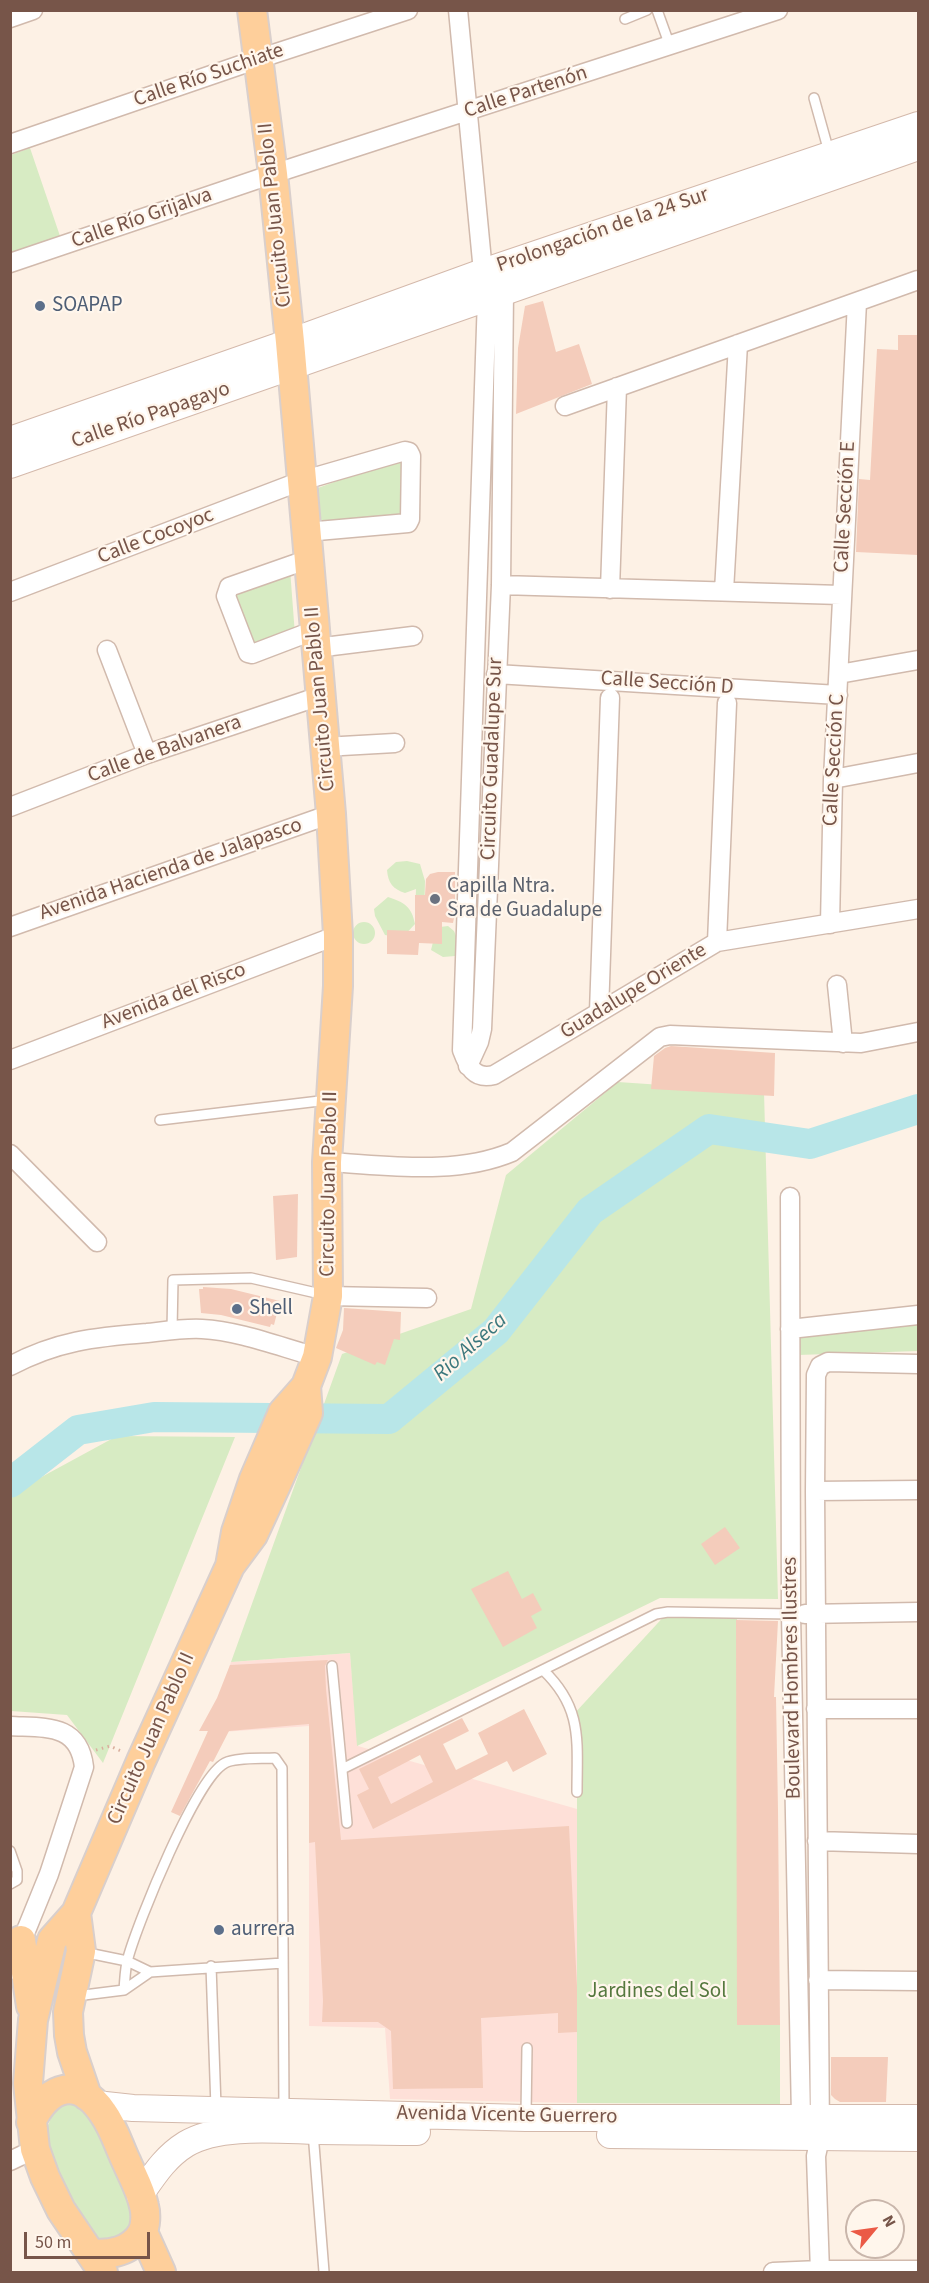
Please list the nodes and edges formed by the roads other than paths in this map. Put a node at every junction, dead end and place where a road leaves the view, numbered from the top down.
1 (33, 10) edge
2 (252, 10) edge
3 (408, 10) edge
4 (458, 10) edge
5 (646, 10) edge
6 (657, 10) edge
7 (778, 10) edge
8 (10, 18) edge
9 (625, 19) dead end
10 (670, 46) junction
11 (258, 59) junction
12 (814, 99) dead end
13 (468, 112) junction
14 (918, 125) edge
15 (10, 144) edge
16 (918, 147) edge
17 (830, 155) junction
18 (273, 174) junction
19 (10, 263) edge
20 (483, 272) junction
21 (918, 280) edge
22 (496, 294) junction
23 (857, 302) junction
24 (738, 344) junction
25 (291, 355) junction
26 (617, 387) junction
27 (565, 406) dead end
28 (10, 440) edge
29 (10, 465) edge
30 (302, 482) junction
31 (479, 528) junction
32 (501, 528) junction
33 (307, 545) junction
34 (501, 585) junction
35 (610, 589) junction
36 (724, 591) junction
37 (10, 592) edge
38 (841, 595) junction
39 (413, 636) dead end
40 (316, 639) junction
41 (107, 650) dead end
42 (918, 660) edge
43 (496, 674) junction
44 (839, 674) junction
45 (838, 695) junction
46 (320, 696) junction
47 (610, 698) dead end
48 (727, 703) dead end
49 (396, 743) dead end
50 (324, 747) junction
51 (147, 754) junction
52 (918, 764) edge
53 (832, 779) junction
54 (492, 794) junction
55 (470, 795) junction
56 (10, 807) edge
57 (331, 813) junction
58 (918, 909) edge
59 (830, 924) junction
60 (10, 927) edge
61 (338, 935) junction
62 (717, 942) junction
63 (837, 985) dead end
64 (599, 1012) junction
65 (918, 1032) edge
66 (843, 1043) junction
67 (10, 1060) edge
68 (468, 1066) junction
69 (330, 1100) junction
70 (160, 1120) dead end
71 (10, 1154) edge
72 (327, 1162) junction
73 (790, 1197) dead end
74 (97, 1242) dead end
75 (328, 1296) junction
76 (427, 1298) dead end
77 (918, 1315) edge
78 (790, 1329) junction
79 (172, 1330) junction
80 (317, 1357) junction
81 (918, 1364) edge
82 (10, 1366) edge
83 (918, 1490) edge
84 (815, 1491) junction
85 (918, 1612) edge
86 (791, 1614) junction
87 (816, 1614) junction
88 (332, 1666) dead end
89 (543, 1670) junction
90 (816, 1709) junction
91 (918, 1709) edge
92 (10, 1726) edge
93 (342, 1769) junction
94 (577, 1792) dead end
95 (347, 1823) dead end
96 (817, 1841) junction
97 (918, 1844) edge
98 (10, 1851) edge
99 (14, 1882) edge
100 (76, 1913) junction
101 (21, 1940) junction
102 (81, 1951) junction
103 (127, 1960) junction
104 (283, 1963) junction
105 (211, 1966) junction
106 (10, 1970) edge
107 (150, 1972) junction
108 (818, 1980) junction
109 (918, 1981) edge
110 (124, 1990) junction
111 (71, 1996) junction
112 (33, 2020) junction
113 (527, 2048) dead end
114 (91, 2100) junction
115 (216, 2109) junction
116 (284, 2110) junction
117 (526, 2118) junction
118 (918, 2118) edge
119 (312, 2121) junction
120 (31, 2122) junction
121 (812, 2133) junction
122 (918, 2138) edge
123 (23, 2155) edge
124 (141, 2195) junction
125 (143, 2232) junction
126 (97, 2263) edge
127 (918, 2270) edge
128 (820, 2271) edge
129 (161, 2272) edge
130 (324, 2272) edge
131 (773, 2272) edge

1 - 8 street
2 - 11 main road, Circuito Juan Pablo II
3 - 11 street, Calle Río Suchiate
4 - 13 street
5 - 9 lane
6 - 10 lane
7 - 10 street, Calle Partenón
10 - 13 street, Calle Partenón
11 - 15 street, Calle Río Suchiate
11 - 18 main road, Circuito Juan Pablo II
12 - 17 lane
13 - 18 street, Calle Partenón
13 - 20 street
14 - 17 main road, Prolongación de la 24 Sur
16 - 22 main road, Prolongación de la 24 Sur
17 - 20 main road, Prolongación de la 24 Sur
18 - 19 street, Calle Río Grijalva
18 - 25 main road, Circuito Juan Pablo II
20 - 25 main road, Prolongación de la 24 Sur
21 - 23 street
22 - 25 main road, Prolongación de la 24 Sur
22 - 31 street, Circuito Guadalupe Sur
22 - 32 street, Circuito Guadalupe Sur
23 - 24 street
23 - 38 street, Calle Sección E
24 - 26 street
24 - 36 street
25 - 28 main road, Calle Río Papagayo
25 - 29 main road, Calle Río Papagayo
25 - 30 main road, Circuito Juan Pablo II
26 - 27 street
26 - 35 street
30 - 33 main road, Circuito Juan Pablo II
30 - 33 street, Calle Cocoyoc
30 - 37 street, Calle Cocoyoc
31 - 32 street
31 - 55 street, Circuito Guadalupe Sur
32 - 34 street, Circuito Guadalupe Sur
33 - 40 main road, Circuito Juan Pablo II
33 - 40 street
34 - 35 street, Calle Sección E
34 - 43 street, Circuito Guadalupe Sur
35 - 36 street, Calle Sección E
36 - 38 street, Calle Sección E
38 - 44 street, Calle Sección C
39 - 40 street
40 - 46 main road, Circuito Juan Pablo II
41 - 51 street
42 - 44 street
43 - 45 street, Calle Sección D
43 - 54 street, Circuito Guadalupe Sur
44 - 45 street, Calle Sección C
45 - 53 street, Calle Sección C
46 - 50 main road, Circuito Juan Pablo II
46 - 51 street, Calle de Balvanera
47 - 64 street, Calle Sección D
48 - 62 street, Calle Sección D
49 - 50 street
50 - 57 main road, Circuito Juan Pablo II
51 - 56 street, Calle de Balvanera
52 - 53 street
53 - 59 street, Calle Sección C
54 - 55 street
54 - 68 street, Circuito Guadalupe Sur
55 - 68 street, Circuito Guadalupe Sur
57 - 60 street, Avenida Hacienda de Jalapasco
57 - 61 main road, Circuito Juan Pablo II
58 - 59 street, Guadalupe Oriente
59 - 62 street, Guadalupe Oriente
61 - 67 street, Avenida del Risco
61 - 69 main road, Circuito Juan Pablo II
62 - 64 street, Guadalupe Oriente
63 - 66 street
64 - 68 street, Guadalupe Oriente
65 - 66 street
66 - 72 street
69 - 70 lane
69 - 72 main road, Circuito Juan Pablo II
71 - 74 street
72 - 75 main road, Circuito Juan Pablo II
73 - 78 street, Boulevard Hombres Ilustres
75 - 76 street
75 - 79 lane
75 - 80 main road, Circuito Juan Pablo II
77 - 78 street
78 - 86 street, Boulevard Hombres Ilustres
79 - 80 street
79 - 82 street
80 - 100 main road, Circuito Juan Pablo II
81 - 84 street, Boulevard Hombres Ilustres
83 - 84 street
84 - 87 street, Boulevard Hombres Ilustres
85 - 87 street
86 - 87 street
86 - 89 lane
86 - 121 street, Boulevard Hombres Ilustres
87 - 90 street, Boulevard Hombres Ilustres
88 - 93 lane
89 - 93 lane
89 - 94 lane
90 - 91 street
90 - 96 street, Boulevard Hombres Ilustres
92 - 101 street
93 - 95 lane
96 - 97 street
96 - 108 street, Boulevard Hombres Ilustres
98 - 99 lane
100 - 102 main road
100 - 112 main road, Circuito Juan Pablo II
101 - 106 street
101 - 112 main road
102 - 103 lane
102 - 111 main road
103 - 104 lane
103 - 107 lane
103 - 110 lane
104 - 105 lane
104 - 116 lane
105 - 107 lane
105 - 115 lane
107 - 110 lane
108 - 109 street
108 - 121 street, Boulevard Hombres Ilustres
110 - 111 lane
111 - 114 main road
112 - 120 main road, Circuito Juan Pablo II
113 - 117 lane
114 - 115 main road, Avenida Vicente Guerrero
114 - 120 main road
114 - 124 main road
115 - 116 main road, Avenida Vicente Guerrero
116 - 119 main road, Avenida Vicente Guerrero
117 - 119 main road, Avenida Vicente Guerrero
117 - 121 main road, Avenida Vicente Guerrero
118 - 121 main road, Avenida Vicente Guerrero
119 - 121 main road, Avenida Vicente Guerrero
119 - 124 main road, Avenida Vicente Guerrero
119 - 130 lane
120 - 123 main road, Circuito Juan Pablo II
121 - 122 main road, Avenida Vicente Guerrero
121 - 128 street, Boulevard Hombres Ilustres
123 - 126 main road, Circuito Juan Pablo II
124 - 125 main road
125 - 126 main road
125 - 129 main road
127 - 128 street
128 - 131 street

